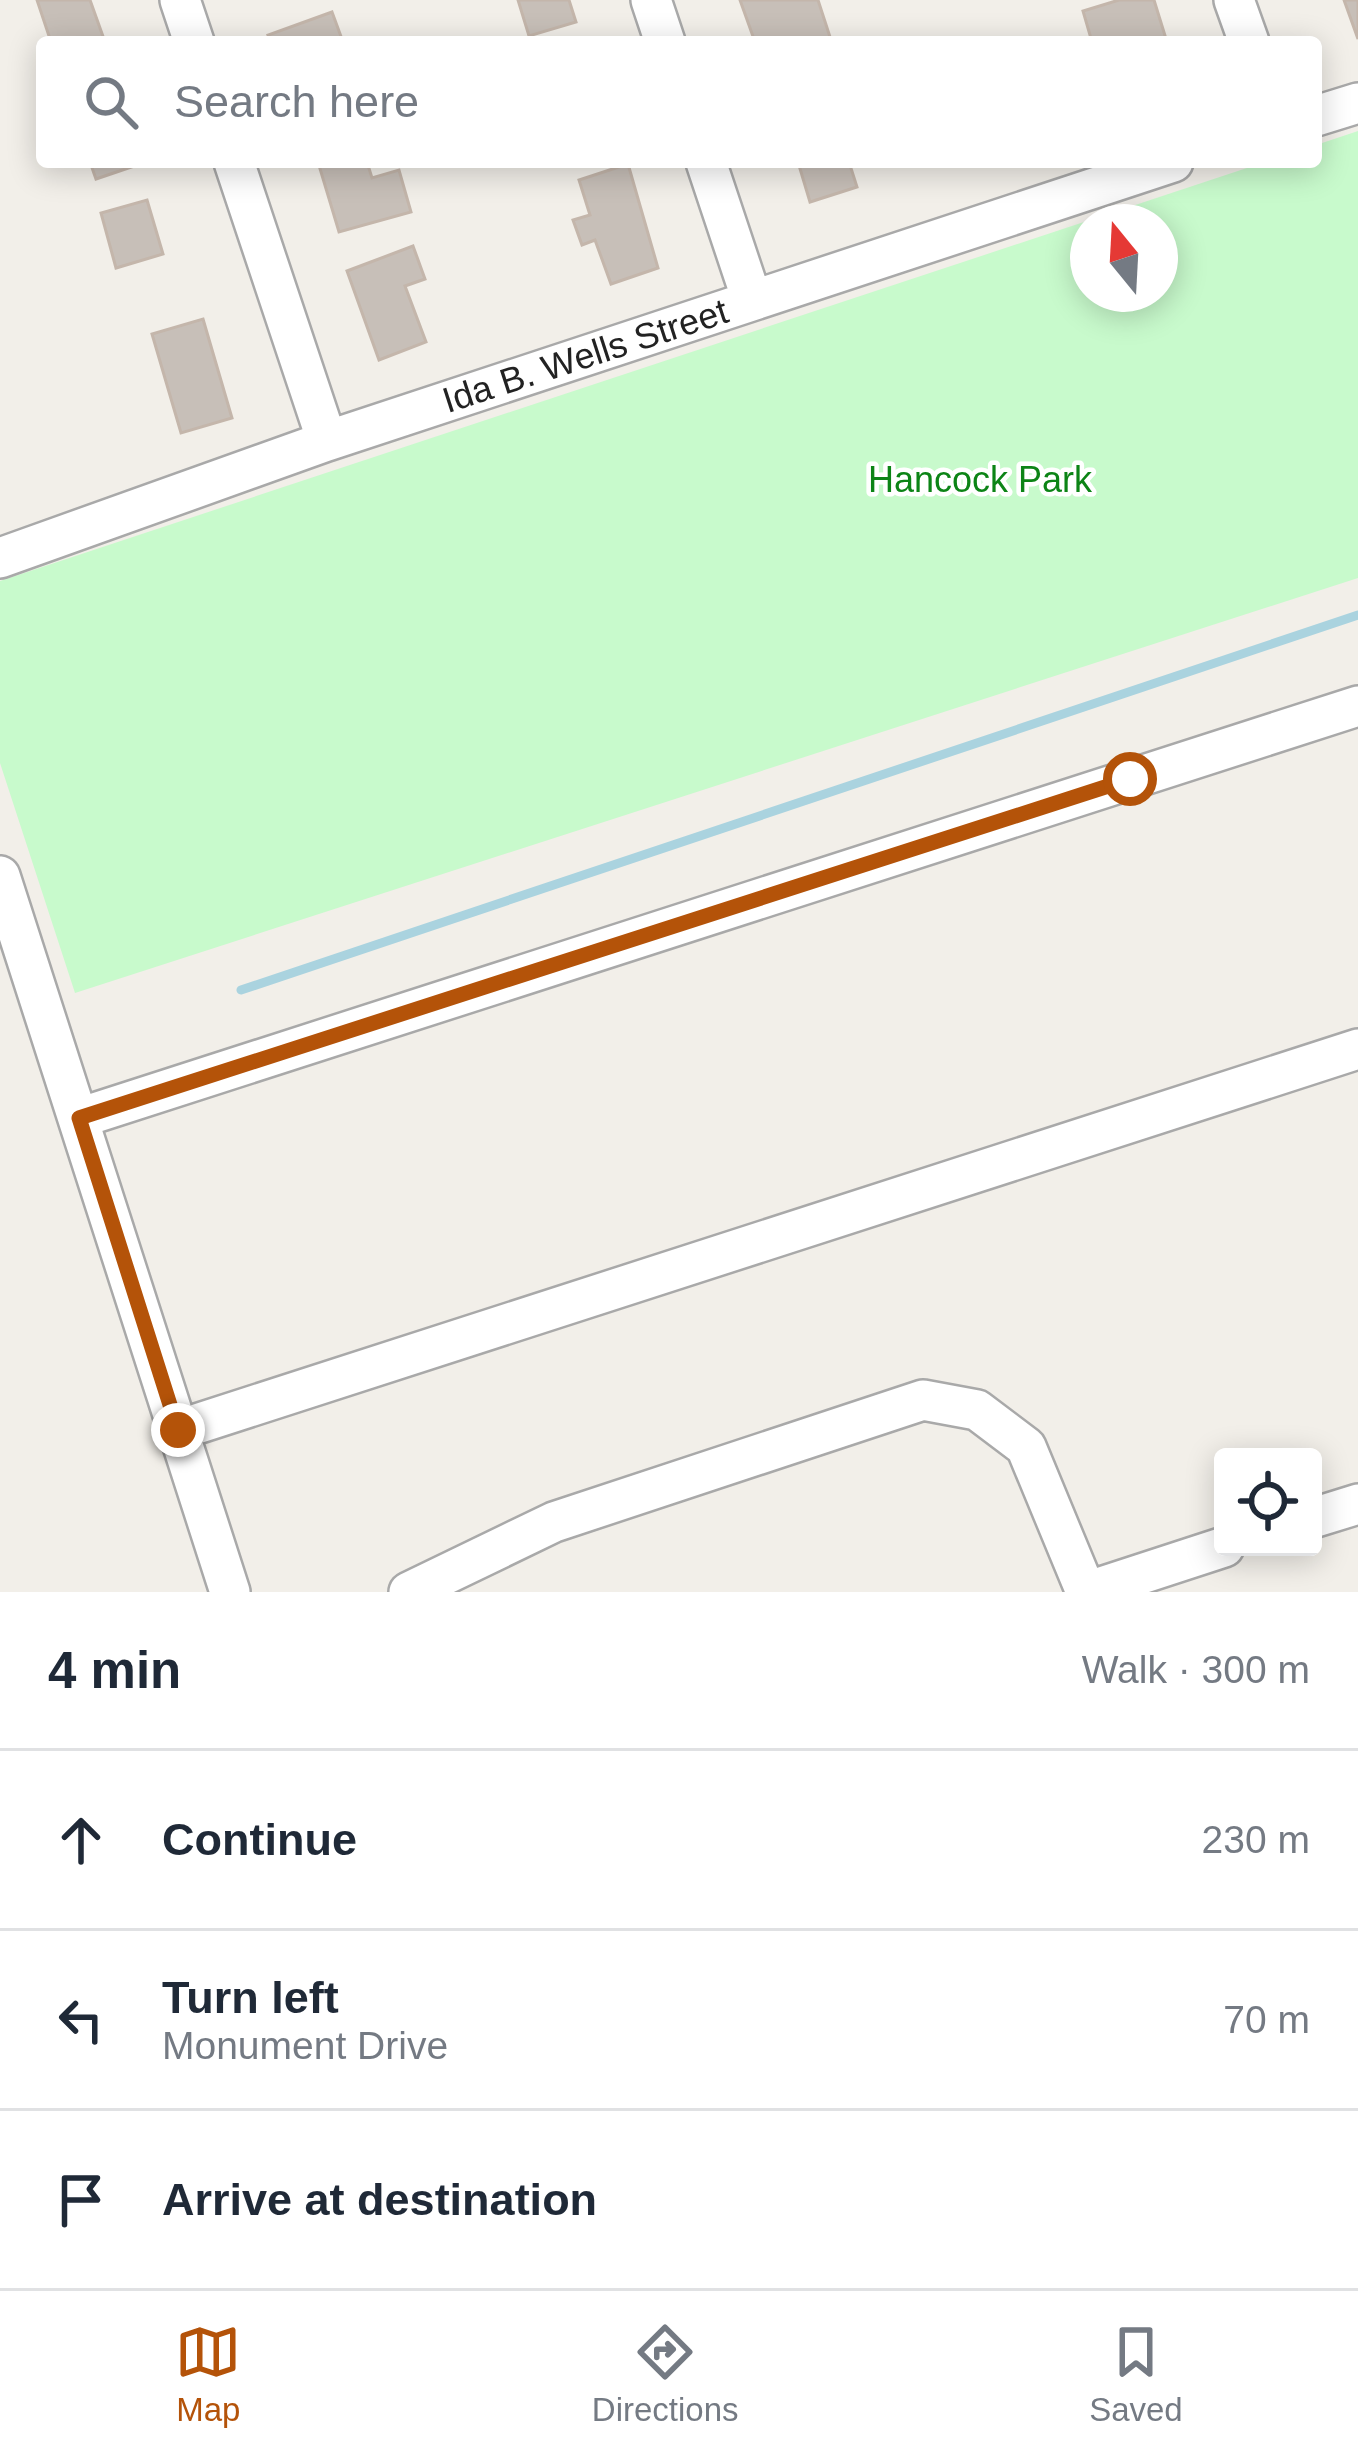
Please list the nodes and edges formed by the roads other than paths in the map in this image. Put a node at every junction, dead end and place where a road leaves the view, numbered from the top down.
1 (180, 0) edge
2 (651, 0) edge
3 (1234, 0) edge
4 (192, 36) edge
5 (663, 36) edge
6 (1247, 36) edge
7 (1358, 103) edge
8 (1322, 114) edge
9 (236, 168) edge
10 (708, 168) edge
11 (1155, 168) edge
12 (752, 300) junction
13 (327, 441) junction
14 (0, 558) edge
15 (1358, 706) edge
16 (0, 876) edge
17 (1358, 1049) edge
18 (79, 1118) junction
19 (178, 1430) junction
20 (1358, 1504) edge
21 (1322, 1515) edge
22 (1214, 1550) edge
23 (230, 1592) edge
24 (409, 1592) edge
25 (1086, 1592) edge

1 - 4 street
2 - 5 street
3 - 6 street
7 - 8 street
9 - 13 street
10 - 12 street
11 - 12 street, Ida B. Wells Street
12 - 13 street, Ida B. Wells Street
13 - 14 street, Ida B. Wells Street
15 - 18 street
16 - 18 street
17 - 19 street
18 - 19 street
19 - 23 street
20 - 21 street
22 - 25 street
24 - 25 street

